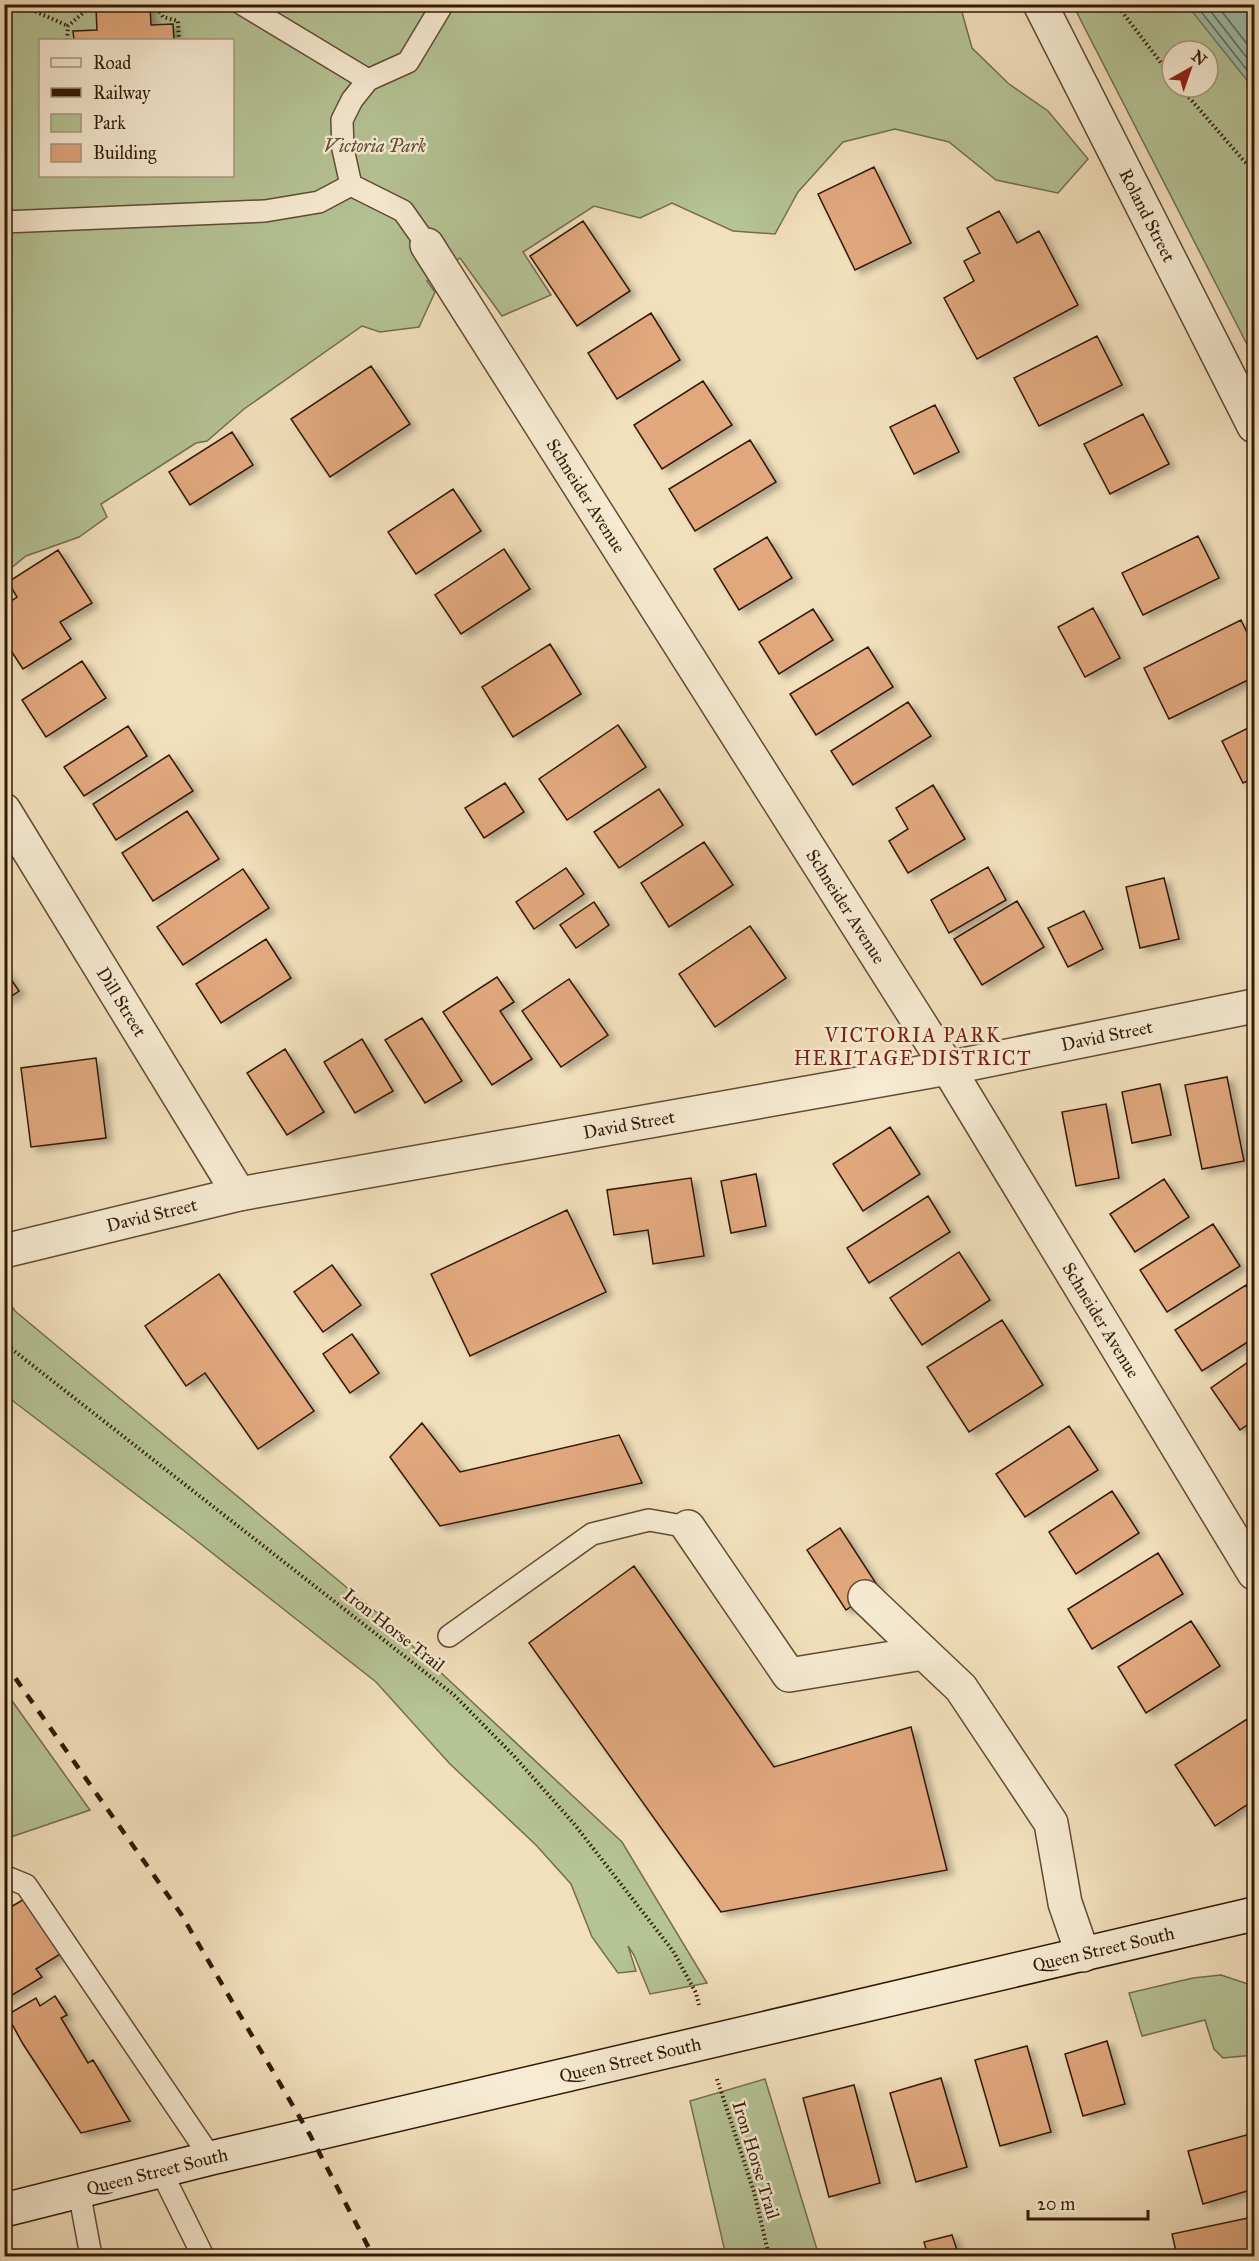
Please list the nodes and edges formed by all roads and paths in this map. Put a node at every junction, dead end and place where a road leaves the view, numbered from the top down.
1 (9, 4) edge
2 (19, 4) edge
3 (93, 4) edge
4 (155, 4) edge
5 (242, 4) edge
6 (437, 4) edge
7 (1040, 4) edge
8 (1116, 4) edge
9 (4, 17) edge
10 (68, 26) junction
11 (67, 39) edge
12 (179, 39) edge
13 (1160, 61) edge
14 (368, 80) junction
15 (1190, 99) edge
16 (1254, 169) edge
17 (351, 185) junction
18 (4, 222) edge
19 (428, 245) joint
20 (1254, 426) edge
21 (4, 810) edge
22 (1254, 1006) edge
23 (948, 1068) junction
24 (239, 1194) junction
25 (4, 1251) edge
26 (4, 1343) edge
27 (688, 1527) joint
28 (1254, 1573) edge
29 (449, 1636) dead end
30 (4, 1876) edge
31 (1254, 1914) edge
32 (1083, 1955) junction
33 (699, 2003) dead end
34 (716, 2073) dead end
35 (211, 2158) junction
36 (160, 2171) junction
37 (79, 2191) junction
38 (4, 2210) edge
39 (91, 2256) edge
40 (203, 2256) edge
41 (769, 2256) edge

1 - 9 path
2 - 10 path
3 - 10 path
4 - 12 path
5 - 14 lane
6 - 14 lane
7 - 20 street, Roland Street
8 - 13 path
10 - 11 path
14 - 17 lane
15 - 16 path
17 - 18 lane
17 - 19 lane
19 - 23 street, Schneider Avenue
21 - 24 street, Dill Street
22 - 23 street, David Street
23 - 24 street, David Street
23 - 28 street, Schneider Avenue
24 - 25 street, David Street
26 - 33 path, Iron Horse Trail
27 - 29 lane
27 - 32 street
30 - 35 lane
31 - 32 street, Queen Street South
32 - 35 street, Queen Street South
34 - 41 path, Iron Horse Trail
35 - 36 street, Queen Street South
36 - 37 street, Queen Street South
36 - 40 lane
37 - 38 street, Queen Street South
37 - 39 lane

